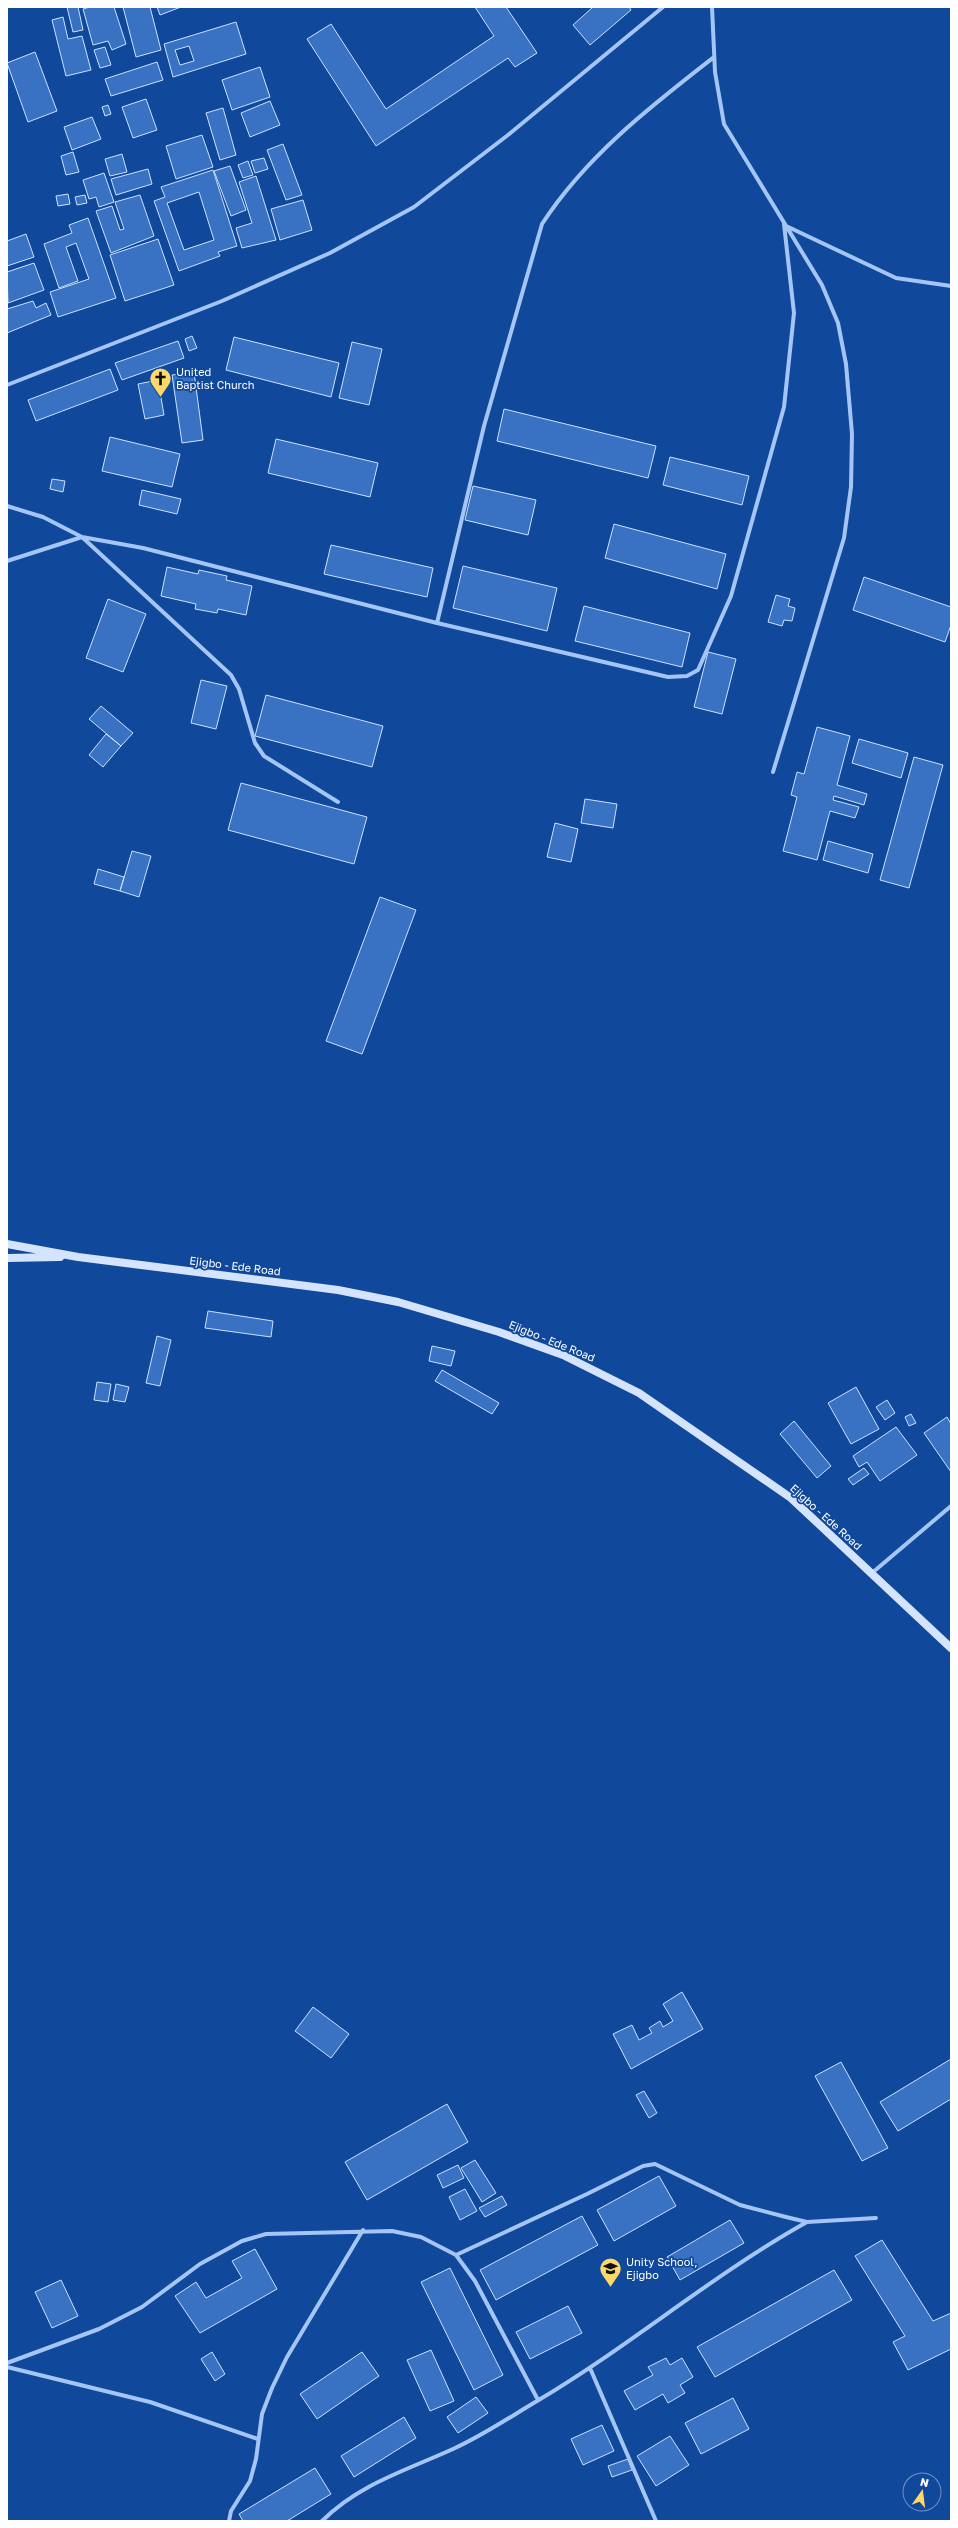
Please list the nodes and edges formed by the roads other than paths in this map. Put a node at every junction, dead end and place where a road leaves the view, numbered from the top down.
1 (663, 7) edge
2 (712, 7) edge
3 (714, 57) junction
4 (784, 224) junction
5 (951, 286) edge
6 (7, 385) edge
7 (7, 506) edge
8 (82, 537) junction
9 (7, 561) edge
10 (437, 623) junction
11 (773, 772) dead end
12 (338, 802) dead end
13 (7, 1244) edge
14 (78, 1257) junction
15 (7, 1258) edge
16 (951, 1506) edge
17 (872, 1573) junction
18 (951, 1648) edge
19 (876, 2218) dead end
20 (807, 2222) junction
21 (363, 2230) junction
22 (456, 2254) junction
23 (7, 2363) edge
24 (7, 2367) edge
25 (590, 2368) junction
26 (538, 2400) junction
27 (258, 2439) junction
28 (229, 2521) edge
29 (322, 2521) edge
30 (656, 2521) edge

1 - 6 street
2 - 3 street
3 - 4 street
3 - 10 street
4 - 5 street
4 - 10 street
4 - 11 street
7 - 8 street
8 - 9 street
8 - 10 street
8 - 12 street
13 - 14 main road, Ejigbo - Ede Road
14 - 15 main road, Ejigbo - Ede Road
14 - 17 main road, Ejigbo - Ede Road
16 - 17 street
17 - 18 main road, Ejigbo - Ede Road
19 - 20 street
20 - 22 street
20 - 25 street
21 - 22 street
21 - 23 street
21 - 27 street
22 - 26 street
24 - 27 street
25 - 26 street
25 - 30 street
26 - 29 street
27 - 28 street

